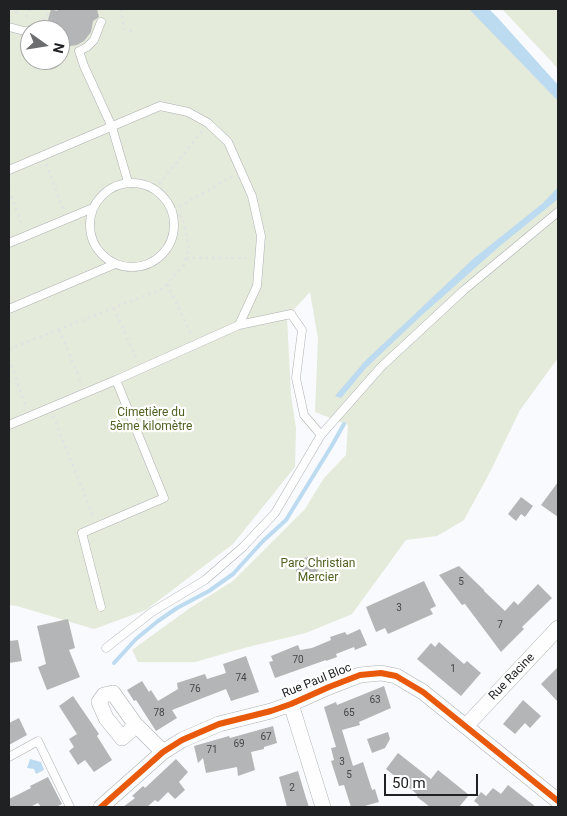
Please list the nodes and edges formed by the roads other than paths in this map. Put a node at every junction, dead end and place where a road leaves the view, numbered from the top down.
1 (101, 22) dead end
2 (112, 127) junction
3 (9, 170) edge
4 (128, 182) junction
5 (93, 208) junction
6 (558, 212) edge
7 (9, 244) edge
8 (115, 264) junction
9 (9, 309) edge
10 (239, 325) junction
11 (116, 380) junction
12 (9, 425) edge
13 (321, 435) junction
14 (101, 607) dead end
15 (558, 628) edge
16 (106, 648) dead end
17 (291, 704) junction
18 (135, 724) dead end
19 (466, 726) junction
20 (163, 752) junction
21 (9, 757) edge
22 (558, 801) edge
23 (70, 807) edge
24 (101, 807) edge
25 (323, 807) edge

1 - 2 lane
2 - 3 lane
2 - 4 lane
2 - 10 lane
4 - 5 lane
4 - 8 lane
5 - 7 lane
5 - 8 lane
6 - 13 lane
8 - 9 lane
10 - 11 lane
10 - 13 lane
11 - 12 lane
11 - 14 lane
13 - 16 lane
15 - 19 street, Rue Racine
17 - 19 street, Rue Paul Bloc
17 - 20 street, Rue Paul Bloc
17 - 25 street
18 - 20 street
19 - 22 street, Rue Paul Bloc
20 - 24 street, Rue Paul Bloc
21 - 23 lane

